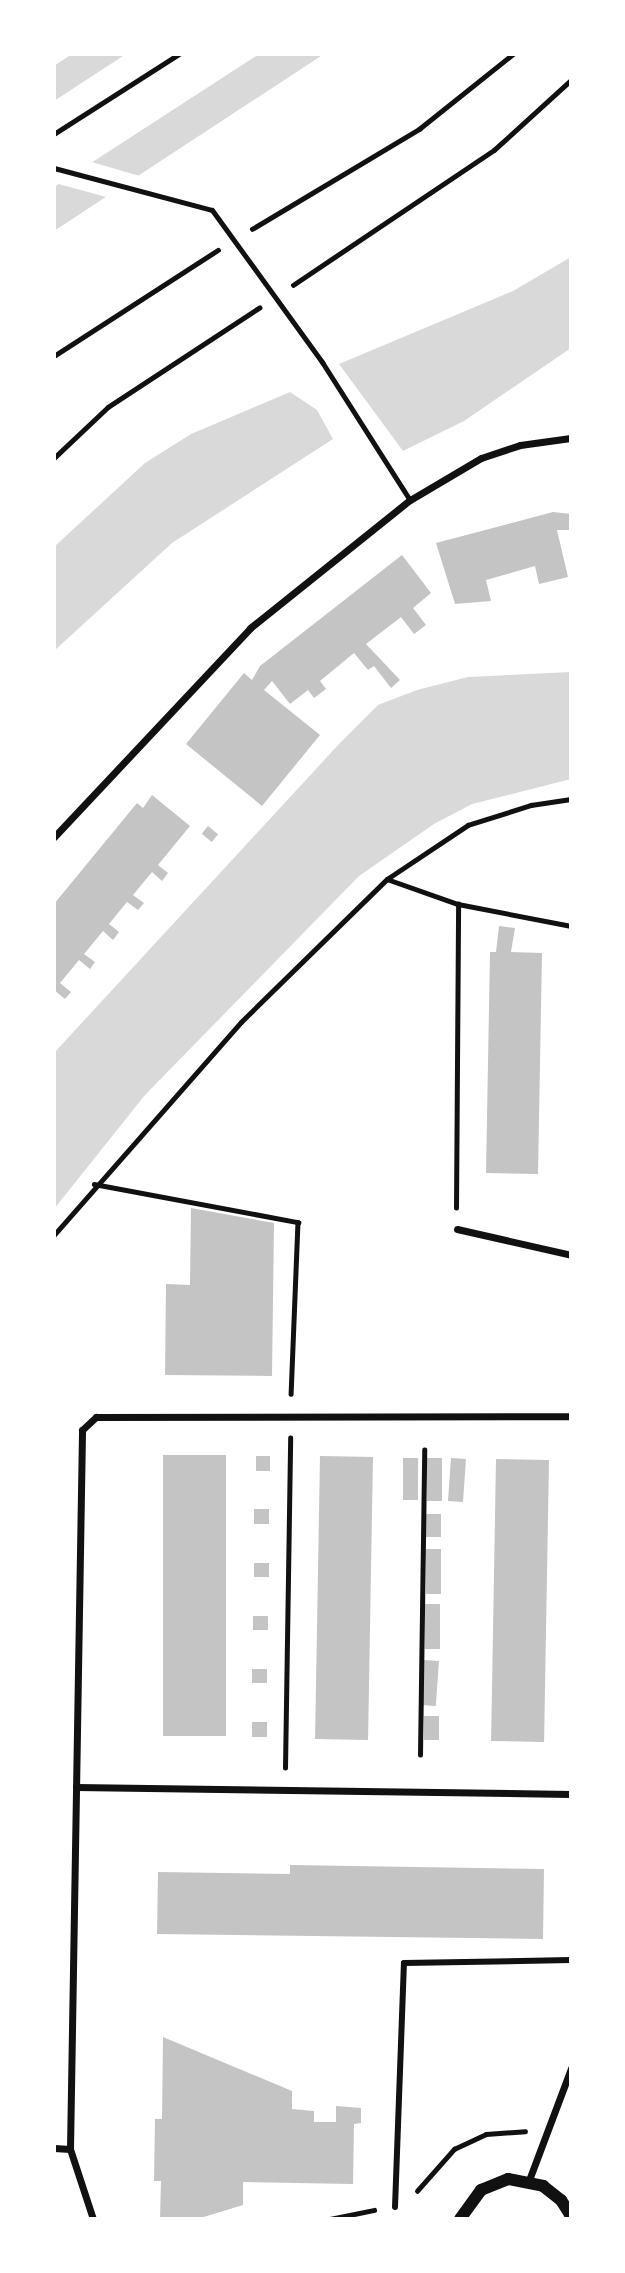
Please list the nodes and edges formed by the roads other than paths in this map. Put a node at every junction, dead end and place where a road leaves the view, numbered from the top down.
1 (54, 168) edge
2 (571, 439) edge
3 (410, 500) junction
4 (54, 837) edge
5 (457, 1229) road end
6 (571, 1255) edge
7 (571, 1416) edge
8 (76, 1787) junction
9 (571, 1794) edge
10 (571, 1960) edge
11 (571, 2068) edge
12 (54, 2148) edge
13 (70, 2148) junction
14 (528, 2180) junction
15 (396, 2207) road end
16 (569, 2209) edge
17 (93, 2219) edge
18 (460, 2219) edge

1 - 3 lane
2 - 3 street
3 - 4 street
5 - 6 street
7 - 8 street
8 - 9 street
8 - 13 street
10 - 15 street
11 - 14 street
12 - 13 street
13 - 17 street
14 - 16 street
14 - 18 street

